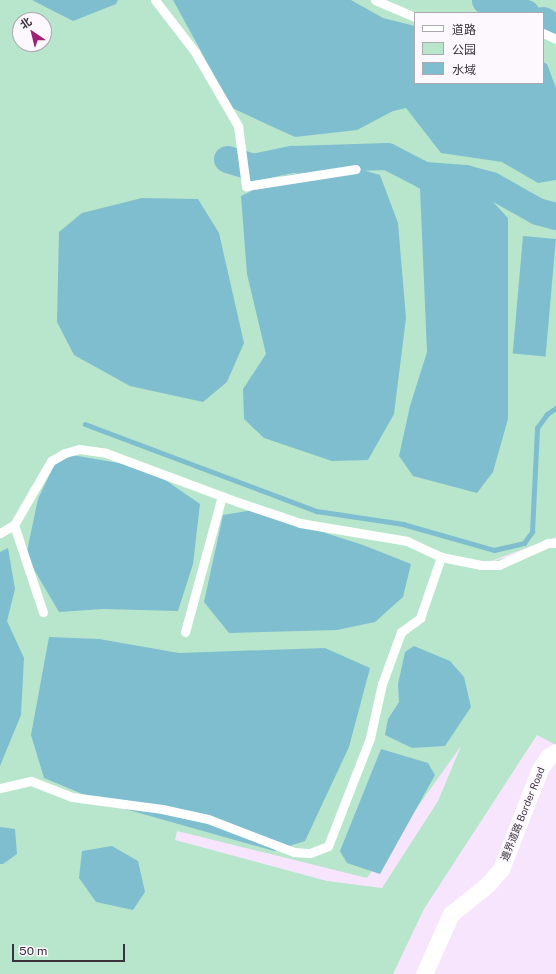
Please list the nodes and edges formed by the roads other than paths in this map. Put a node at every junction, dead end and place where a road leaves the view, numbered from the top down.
1 (155, 0) edge
2 (375, 0) edge
3 (414, 17) edge
4 (544, 33) edge
5 (556, 39) edge
6 (356, 169) dead end
7 (222, 496) junction
8 (14, 525) junction
9 (0, 533) edge
10 (556, 543) edge
11 (442, 557) junction
12 (43, 612) dead end
13 (185, 632) dead end
14 (556, 752) edge
15 (0, 788) edge
16 (424, 974) edge

1 - 6 lane
2 - 3 lane
4 - 5 lane
7 - 8 lane
7 - 11 lane
7 - 13 lane
8 - 9 lane
8 - 12 lane
10 - 11 lane
11 - 15 lane
14 - 16 street, 邊界道路 Border Road

